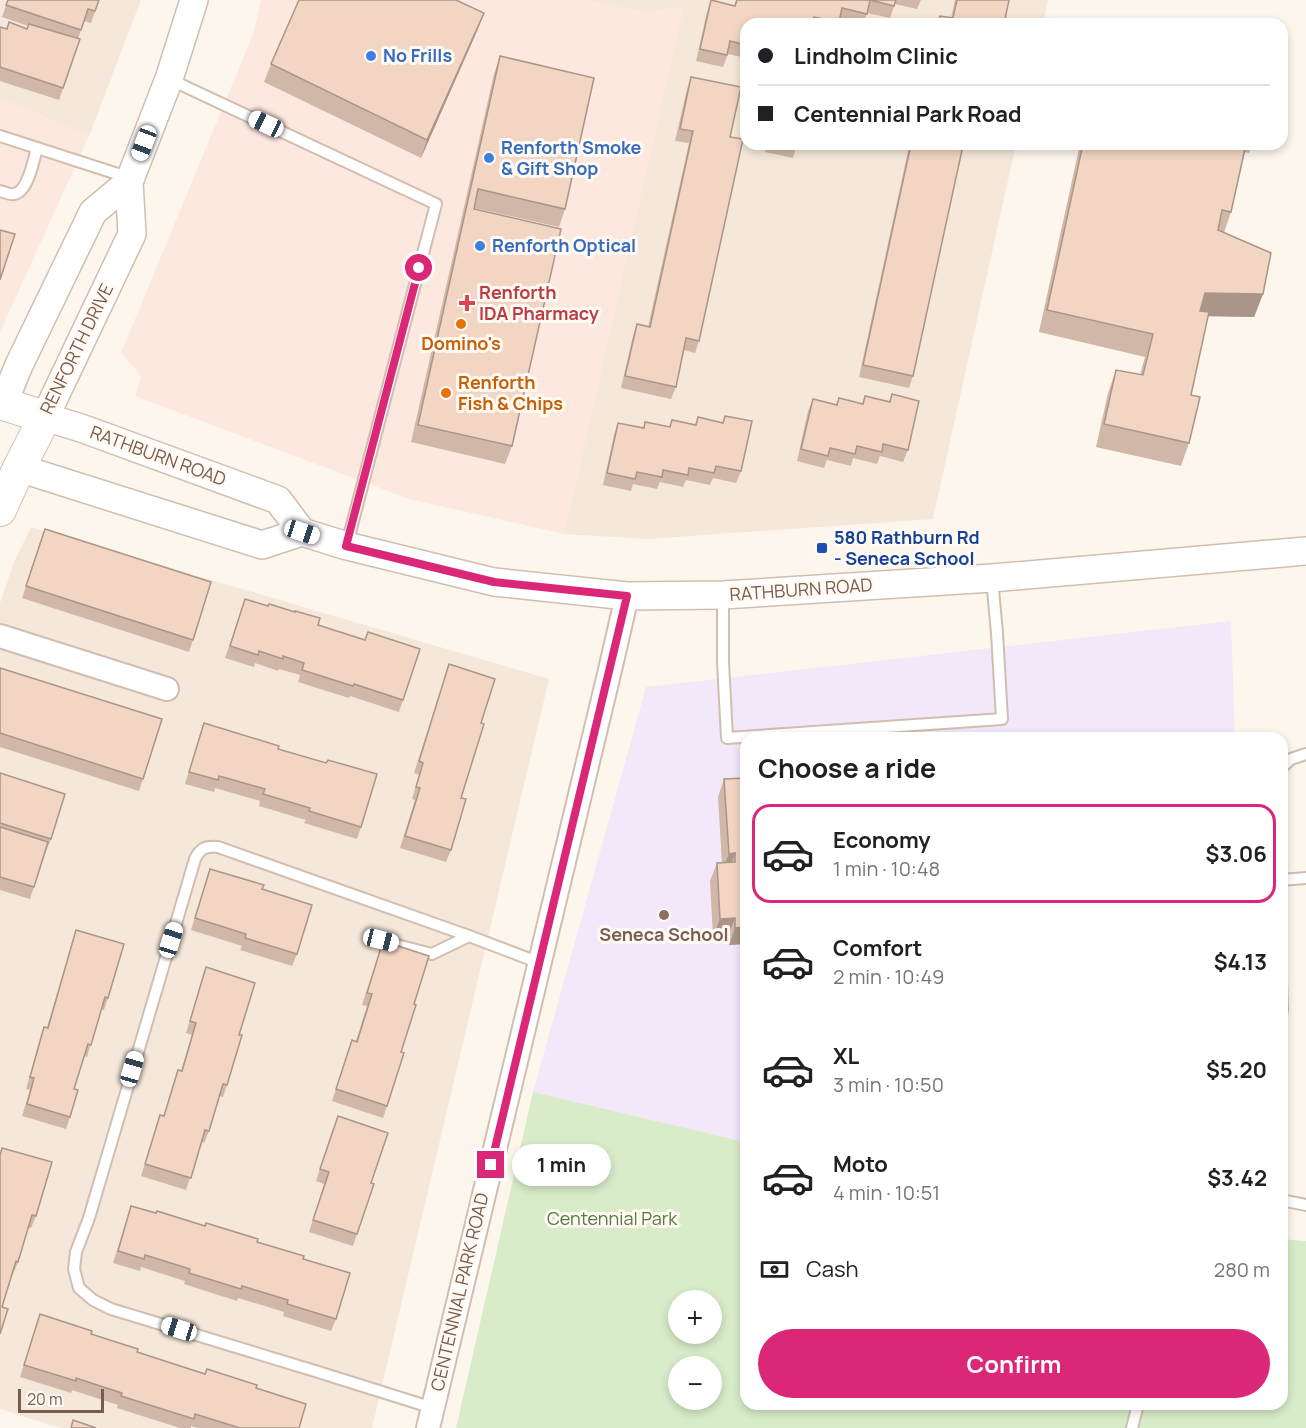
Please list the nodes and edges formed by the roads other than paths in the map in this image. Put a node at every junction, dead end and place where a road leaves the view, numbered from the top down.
1 (194, 0) edge
2 (169, 79) junction
3 (0, 135) edge
4 (37, 148) junction
5 (130, 180) junction
6 (0, 191) edge
7 (1, 406) edge
8 (45, 417) junction
9 (9, 464) edge
10 (0, 510) edge
11 (302, 532) junction
12 (346, 546) junction
13 (1306, 551) edge
14 (992, 578) junction
15 (723, 595) junction
16 (627, 596) junction
17 (0, 636) edge
18 (167, 689) dead end
19 (824, 732) edge
20 (740, 737) edge
21 (1306, 754) edge
22 (1288, 762) edge
23 (1306, 878) edge
24 (1288, 879) edge
25 (469, 936) junction
26 (381, 940) edge
27 (540, 963) junction
28 (1288, 1201) edge
29 (1306, 1205) edge
30 (1136, 1410) edge
31 (430, 1418) edge
32 (1132, 1428) edge

1 - 2 street, RENFORTH DRIVE
2 - 5 street, RENFORTH DRIVE
2 - 12 lane
3 - 4 lane
4 - 5 lane
4 - 6 lane
5 - 7 street, RENFORTH DRIVE
5 - 8 street, RENFORTH DRIVE
7 - 8 main road, RATHBURN ROAD
8 - 9 main road, RENFORTH DRIVE
8 - 11 street, RATHBURN ROAD
9 - 10 main road, RENFORTH DRIVE
9 - 11 street
11 - 12 street, RATHBURN ROAD
12 - 16 street, RATHBURN ROAD
13 - 14 street, RATHBURN ROAD
14 - 15 street, RATHBURN ROAD
14 - 19 lane
15 - 16 street, RATHBURN ROAD
15 - 20 lane
16 - 27 street, CENTENNIAL PARK ROAD
17 - 18 street
21 - 22 lane
23 - 24 lane
25 - 26 lane
25 - 27 lane
25 - 31 lane
27 - 31 street, CENTENNIAL PARK ROAD
28 - 29 lane
30 - 32 lane

